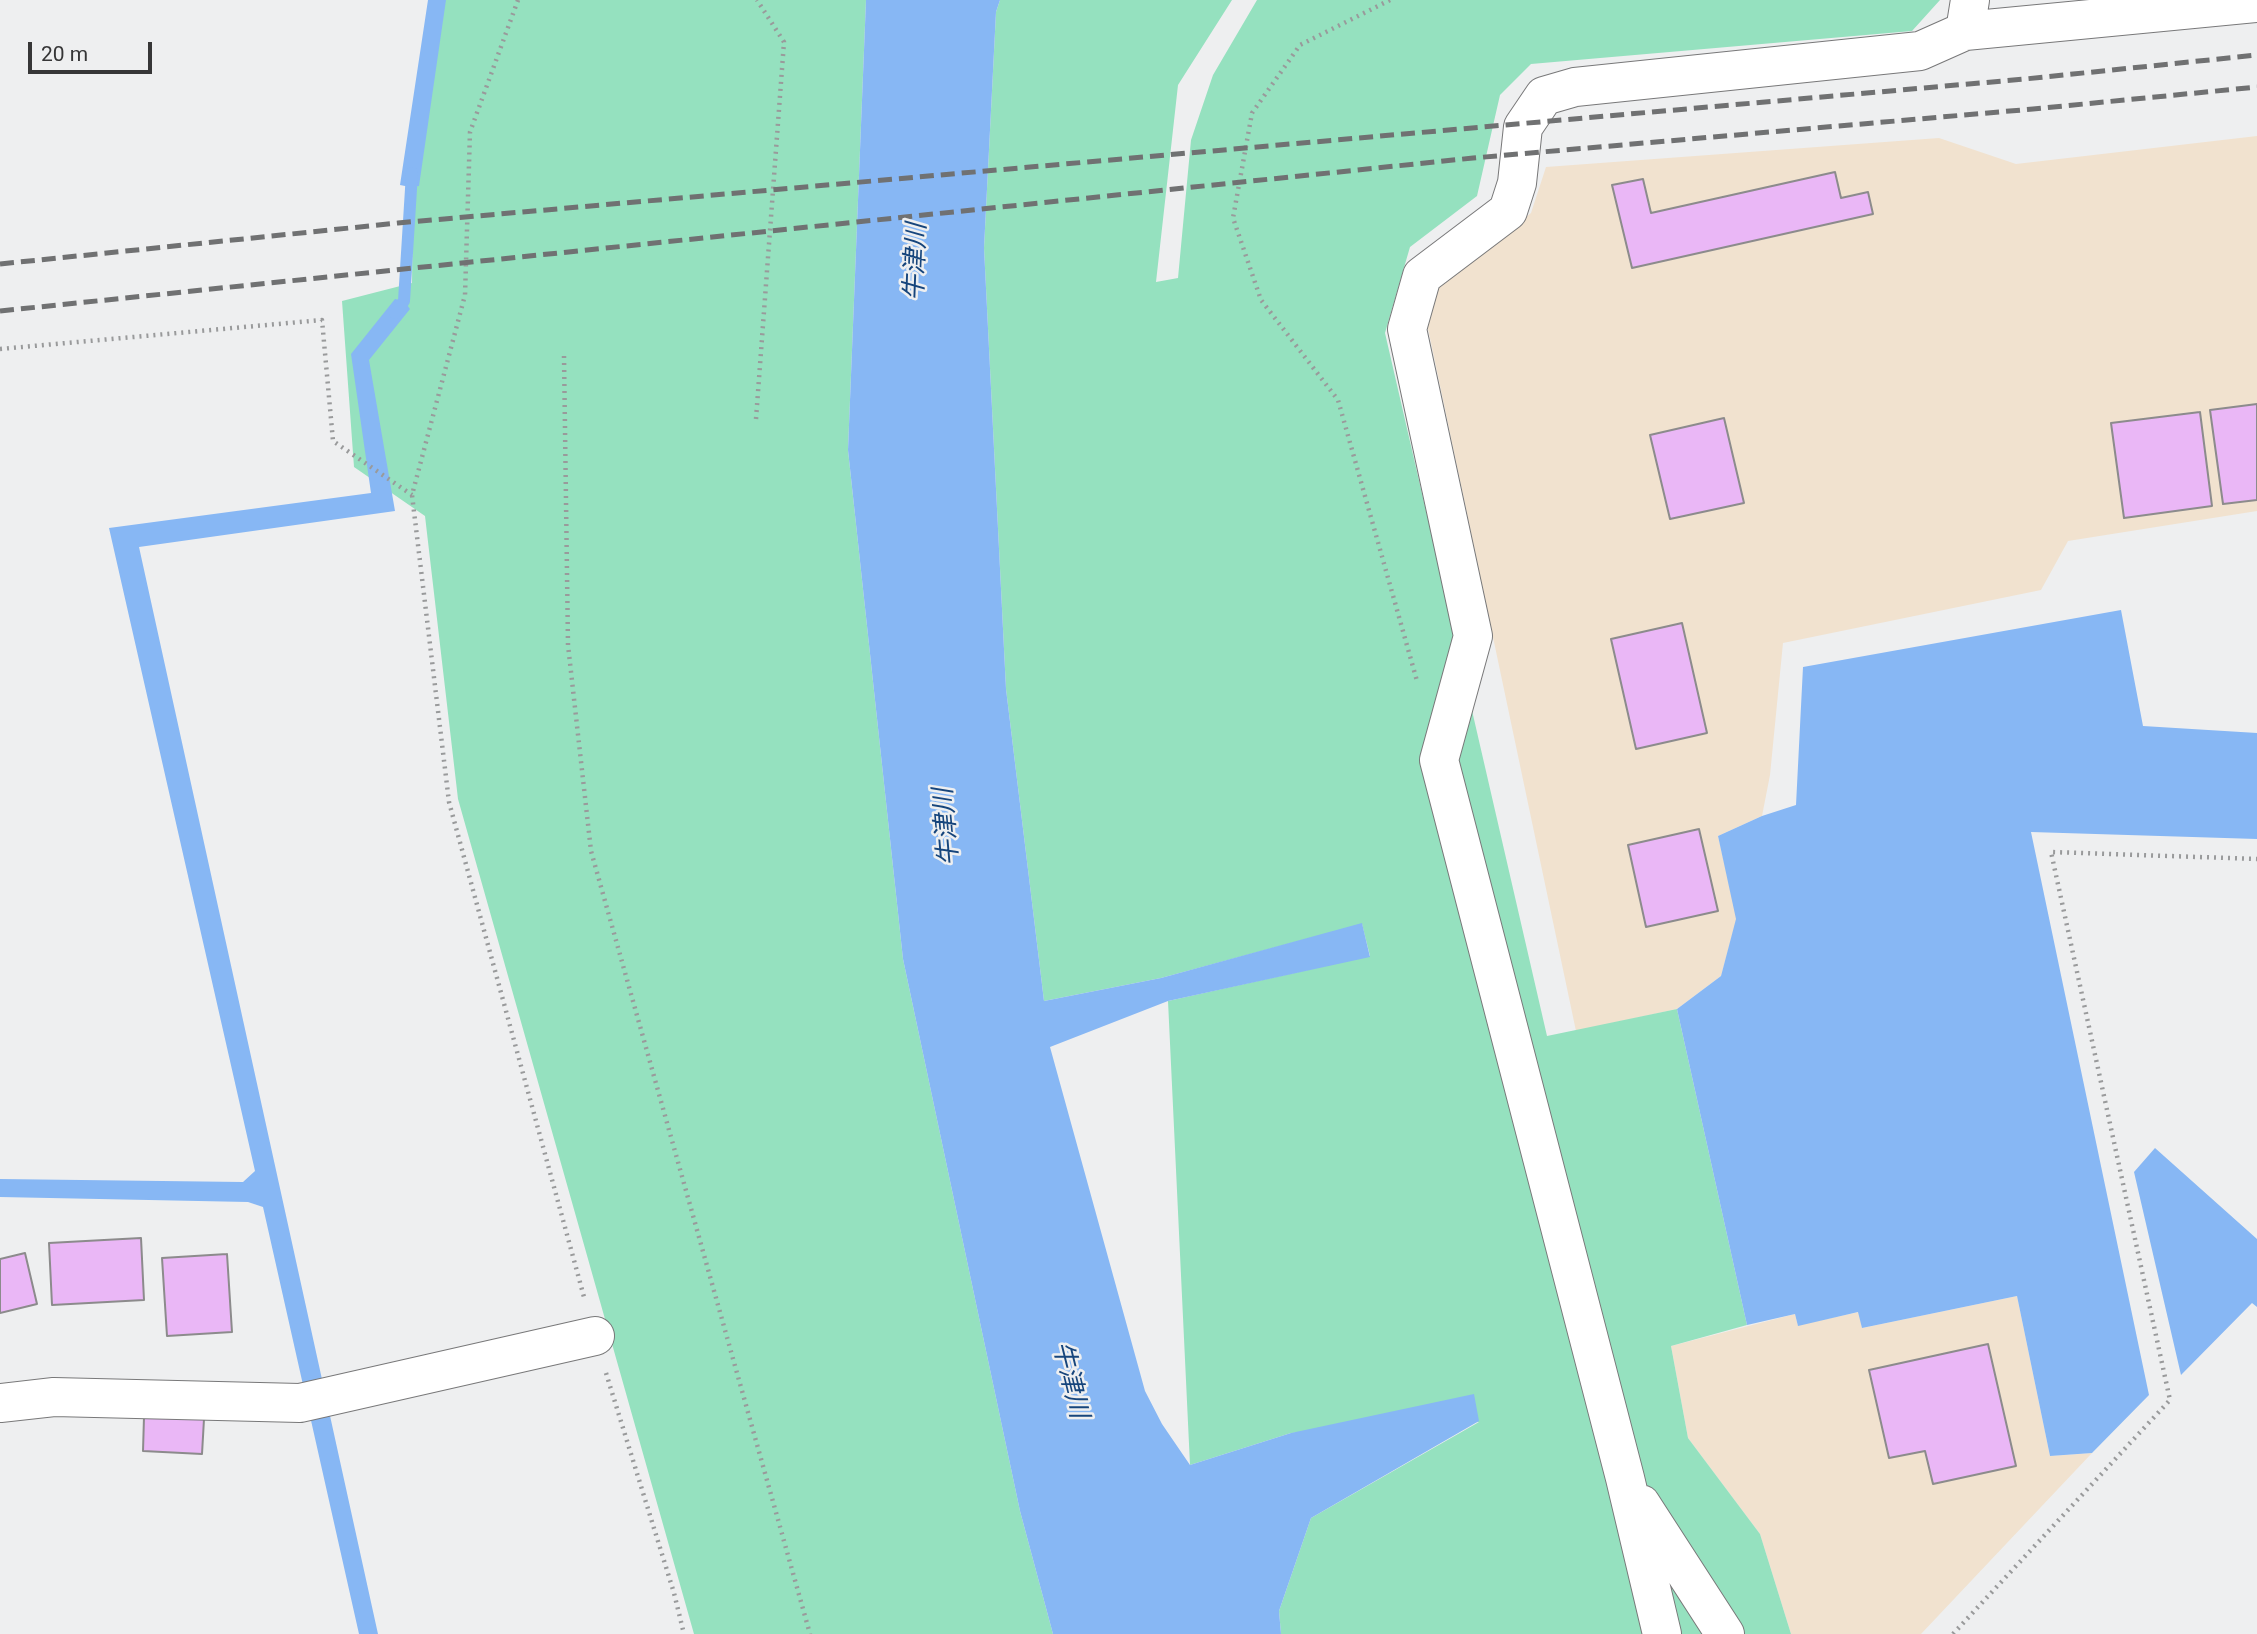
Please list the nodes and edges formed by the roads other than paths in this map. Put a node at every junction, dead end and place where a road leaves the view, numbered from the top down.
1 (2257, 3) edge
2 (1967, 15) edge
3 (595, 1336) road end
4 (0, 1403) edge
5 (1625, 1478) junction
6 (1662, 1634) edge
7 (1726, 1634) edge

1 - 2 street
2 - 5 street
3 - 4 street
5 - 6 street
5 - 7 street

